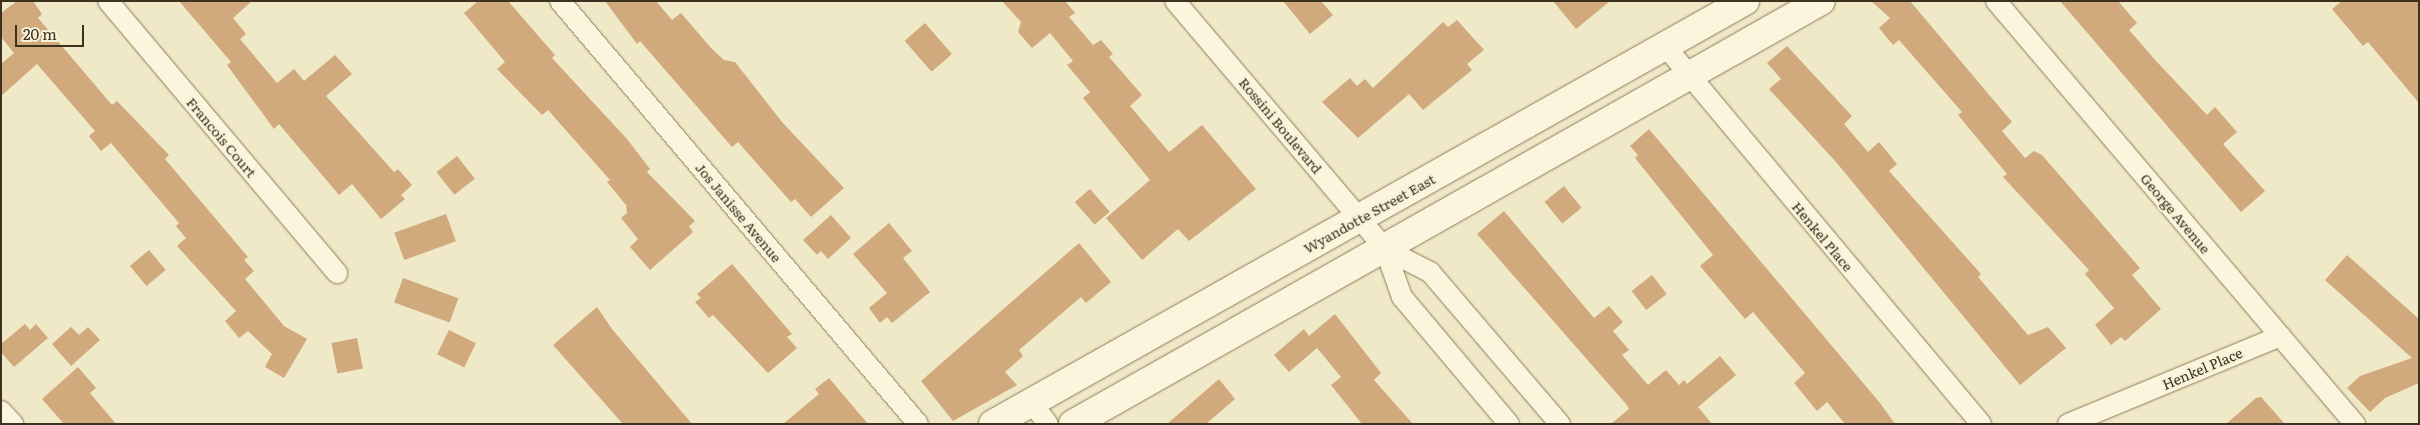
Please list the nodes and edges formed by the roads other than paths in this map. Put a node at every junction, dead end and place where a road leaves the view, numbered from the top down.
1 (108, 1) edge
2 (560, 1) edge
3 (1175, 1) edge
4 (1746, 1) edge
5 (1821, 1) edge
6 (1996, 1) edge
7 (1666, 47) junction
8 (1686, 75) junction
9 (1360, 217) junction
10 (1385, 249) junction
11 (337, 273) dead end
12 (2280, 336) junction
13 (1, 410) edge
14 (1040, 413) edge
15 (12, 424) edge
16 (918, 424) edge
17 (993, 424) edge
18 (1073, 424) edge
19 (1509, 424) edge
20 (1560, 424) edge
21 (1982, 424) edge
22 (2068, 424) edge
23 (2355, 424) edge

1 - 11 street, Francois Court
2 - 16 street, Jos Janisse Avenue
3 - 9 street, Rossini Boulevard
4 - 7 main road, Wyandotte Street East
5 - 8 main road
6 - 12 street, George Avenue
7 - 8 street, Henkel Place
7 - 9 main road, Wyandotte Street East
8 - 10 main road
8 - 21 street, Henkel Place
9 - 10 street, Rossini Boulevard
9 - 14 main road, Wyandotte Street East
10 - 18 main road
10 - 19 street, Rossini Boulevard
10 - 20 street, Rossini Boulevard
12 - 22 street, Henkel Place
12 - 23 street, George Avenue
13 - 15 street
14 - 17 main road, Wyandotte Street East

